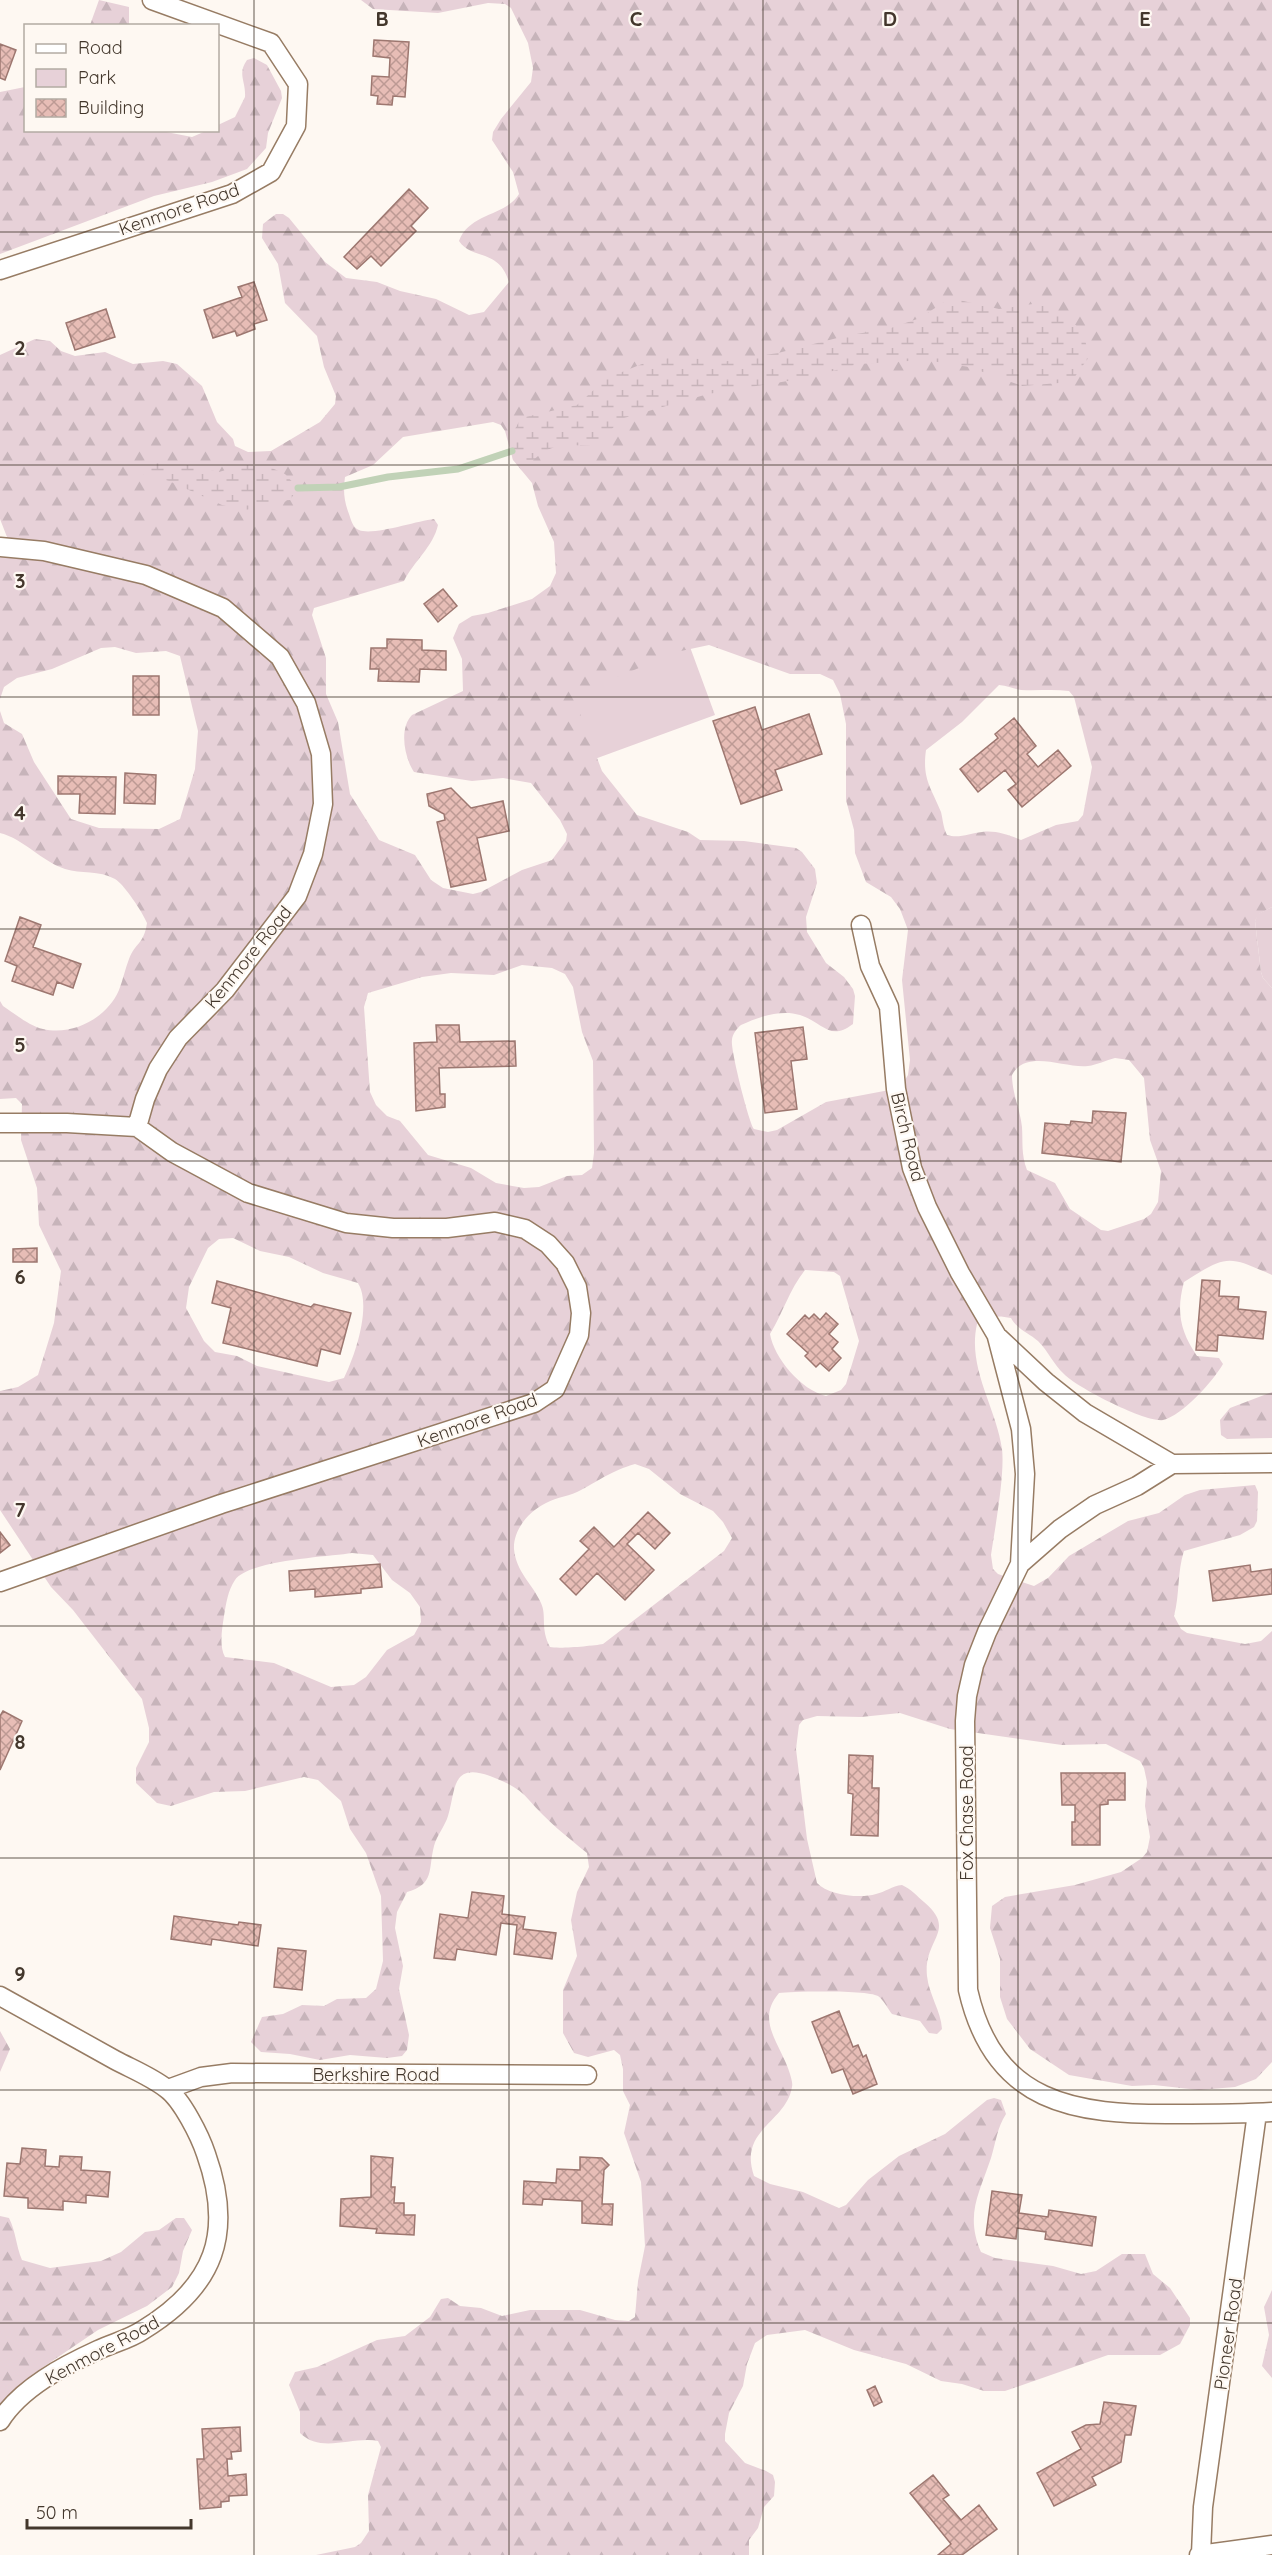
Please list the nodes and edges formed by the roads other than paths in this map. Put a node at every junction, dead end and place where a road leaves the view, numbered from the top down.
1 (152, 0) edge
2 (218, 24) edge
3 (219, 24) edge
4 (0, 270) edge
5 (0, 547) edge
6 (861, 924) dead end
7 (0, 1124) edge
8 (137, 1127) junction
9 (997, 1336) junction
10 (1272, 1463) edge
11 (1172, 1464) junction
12 (1020, 1564) junction
13 (0, 1582) edge
14 (0, 1996) edge
15 (587, 2076) dead end
16 (168, 2089) junction
17 (1264, 2113) edge
18 (0, 2421) edge
19 (1272, 2545) edge
20 (1200, 2555) edge

1 - 2 street, Kenmore Road
3 - 4 street, Kenmore Road
5 - 8 street, Kenmore Road
6 - 9 street, Birch Road
7 - 8 street
8 - 13 street, Kenmore Road
9 - 11 street, Birch Road
9 - 12 street, Birch Road
10 - 11 street
11 - 12 street, Fox Chase Road
12 - 17 street, Fox Chase Road
14 - 16 street, Kenmore Road
15 - 16 street, Berkshire Road
16 - 18 street, Kenmore Road
17 - 20 street, Pioneer Road
19 - 20 street

